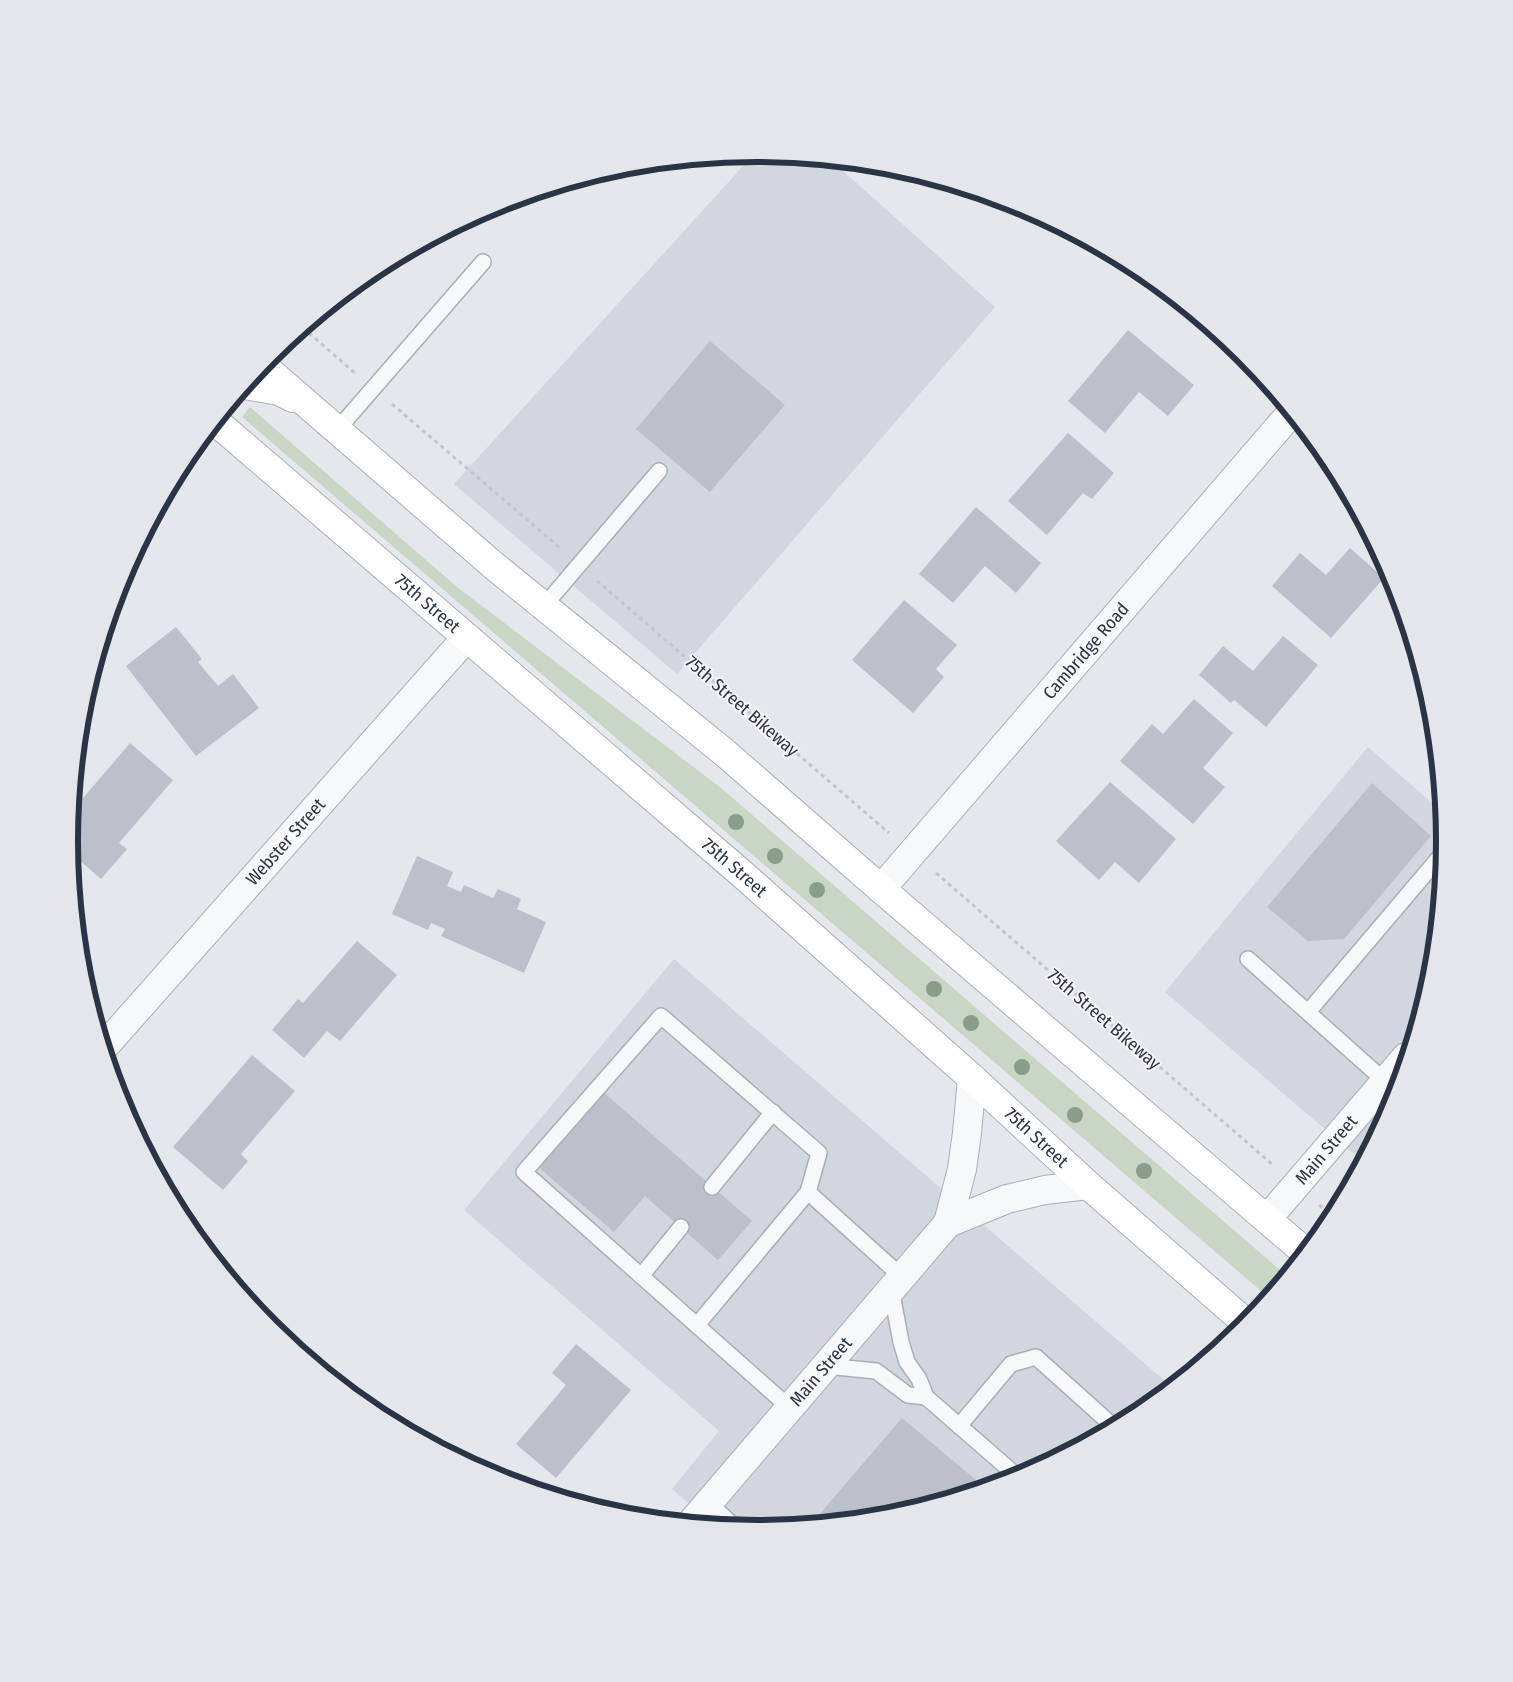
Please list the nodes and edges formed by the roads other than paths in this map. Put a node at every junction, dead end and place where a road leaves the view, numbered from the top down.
1 (483, 262) dead end
2 (268, 370) edge
3 (252, 386) edge
4 (310, 407) junction
5 (1286, 417) edge
6 (220, 425) edge
7 (337, 430) junction
8 (658, 471) dead end
9 (544, 606) junction
10 (466, 638) junction
11 (1435, 862) edge
12 (881, 889) junction
13 (1248, 959) dead end
14 (1308, 1012) junction
15 (109, 1042) edge
16 (972, 1078) junction
17 (1389, 1086) edge
18 (1388, 1089) edge
19 (773, 1112) junction
20 (1088, 1185) junction
21 (712, 1187) dead end
22 (808, 1192) junction
23 (1267, 1219) junction
24 (948, 1223) junction
25 (680, 1226) dead end
26 (1300, 1247) edge
27 (641, 1276) junction
28 (897, 1283) junction
29 (1240, 1318) edge
30 (697, 1325) junction
31 (826, 1366) junction
32 (926, 1397) junction
33 (790, 1408) junction
34 (1109, 1421) edge
35 (959, 1426) junction
36 (1010, 1470) edge
37 (701, 1513) edge
38 (716, 1519) edge

1 - 7 lane
2 - 4 main road
3 - 4 main road
4 - 7 main road
5 - 12 street, Cambridge Road
6 - 10 main road, 75th Street
7 - 9 main road
8 - 9 lane
9 - 12 main road
10 - 15 street, Webster Street
10 - 16 main road, 75th Street
11 - 14 lane
12 - 23 main road
13 - 14 lane
14 - 17 lane
16 - 20 main road, 75th Street
16 - 24 street, Main Street
18 - 23 street, Main Street
19 - 21 lane
19 - 22 lane
19 - 27 lane
20 - 24 street, Main Street
20 - 29 main road, 75th Street
22 - 28 lane
22 - 30 lane
23 - 26 main road
24 - 28 street, Main Street
25 - 27 lane
27 - 30 lane
28 - 31 street, Main Street
28 - 32 lane
30 - 33 lane
31 - 32 lane
31 - 33 street, Main Street
32 - 35 lane
33 - 37 street, Main Street
34 - 35 lane
35 - 36 lane
37 - 38 lane

